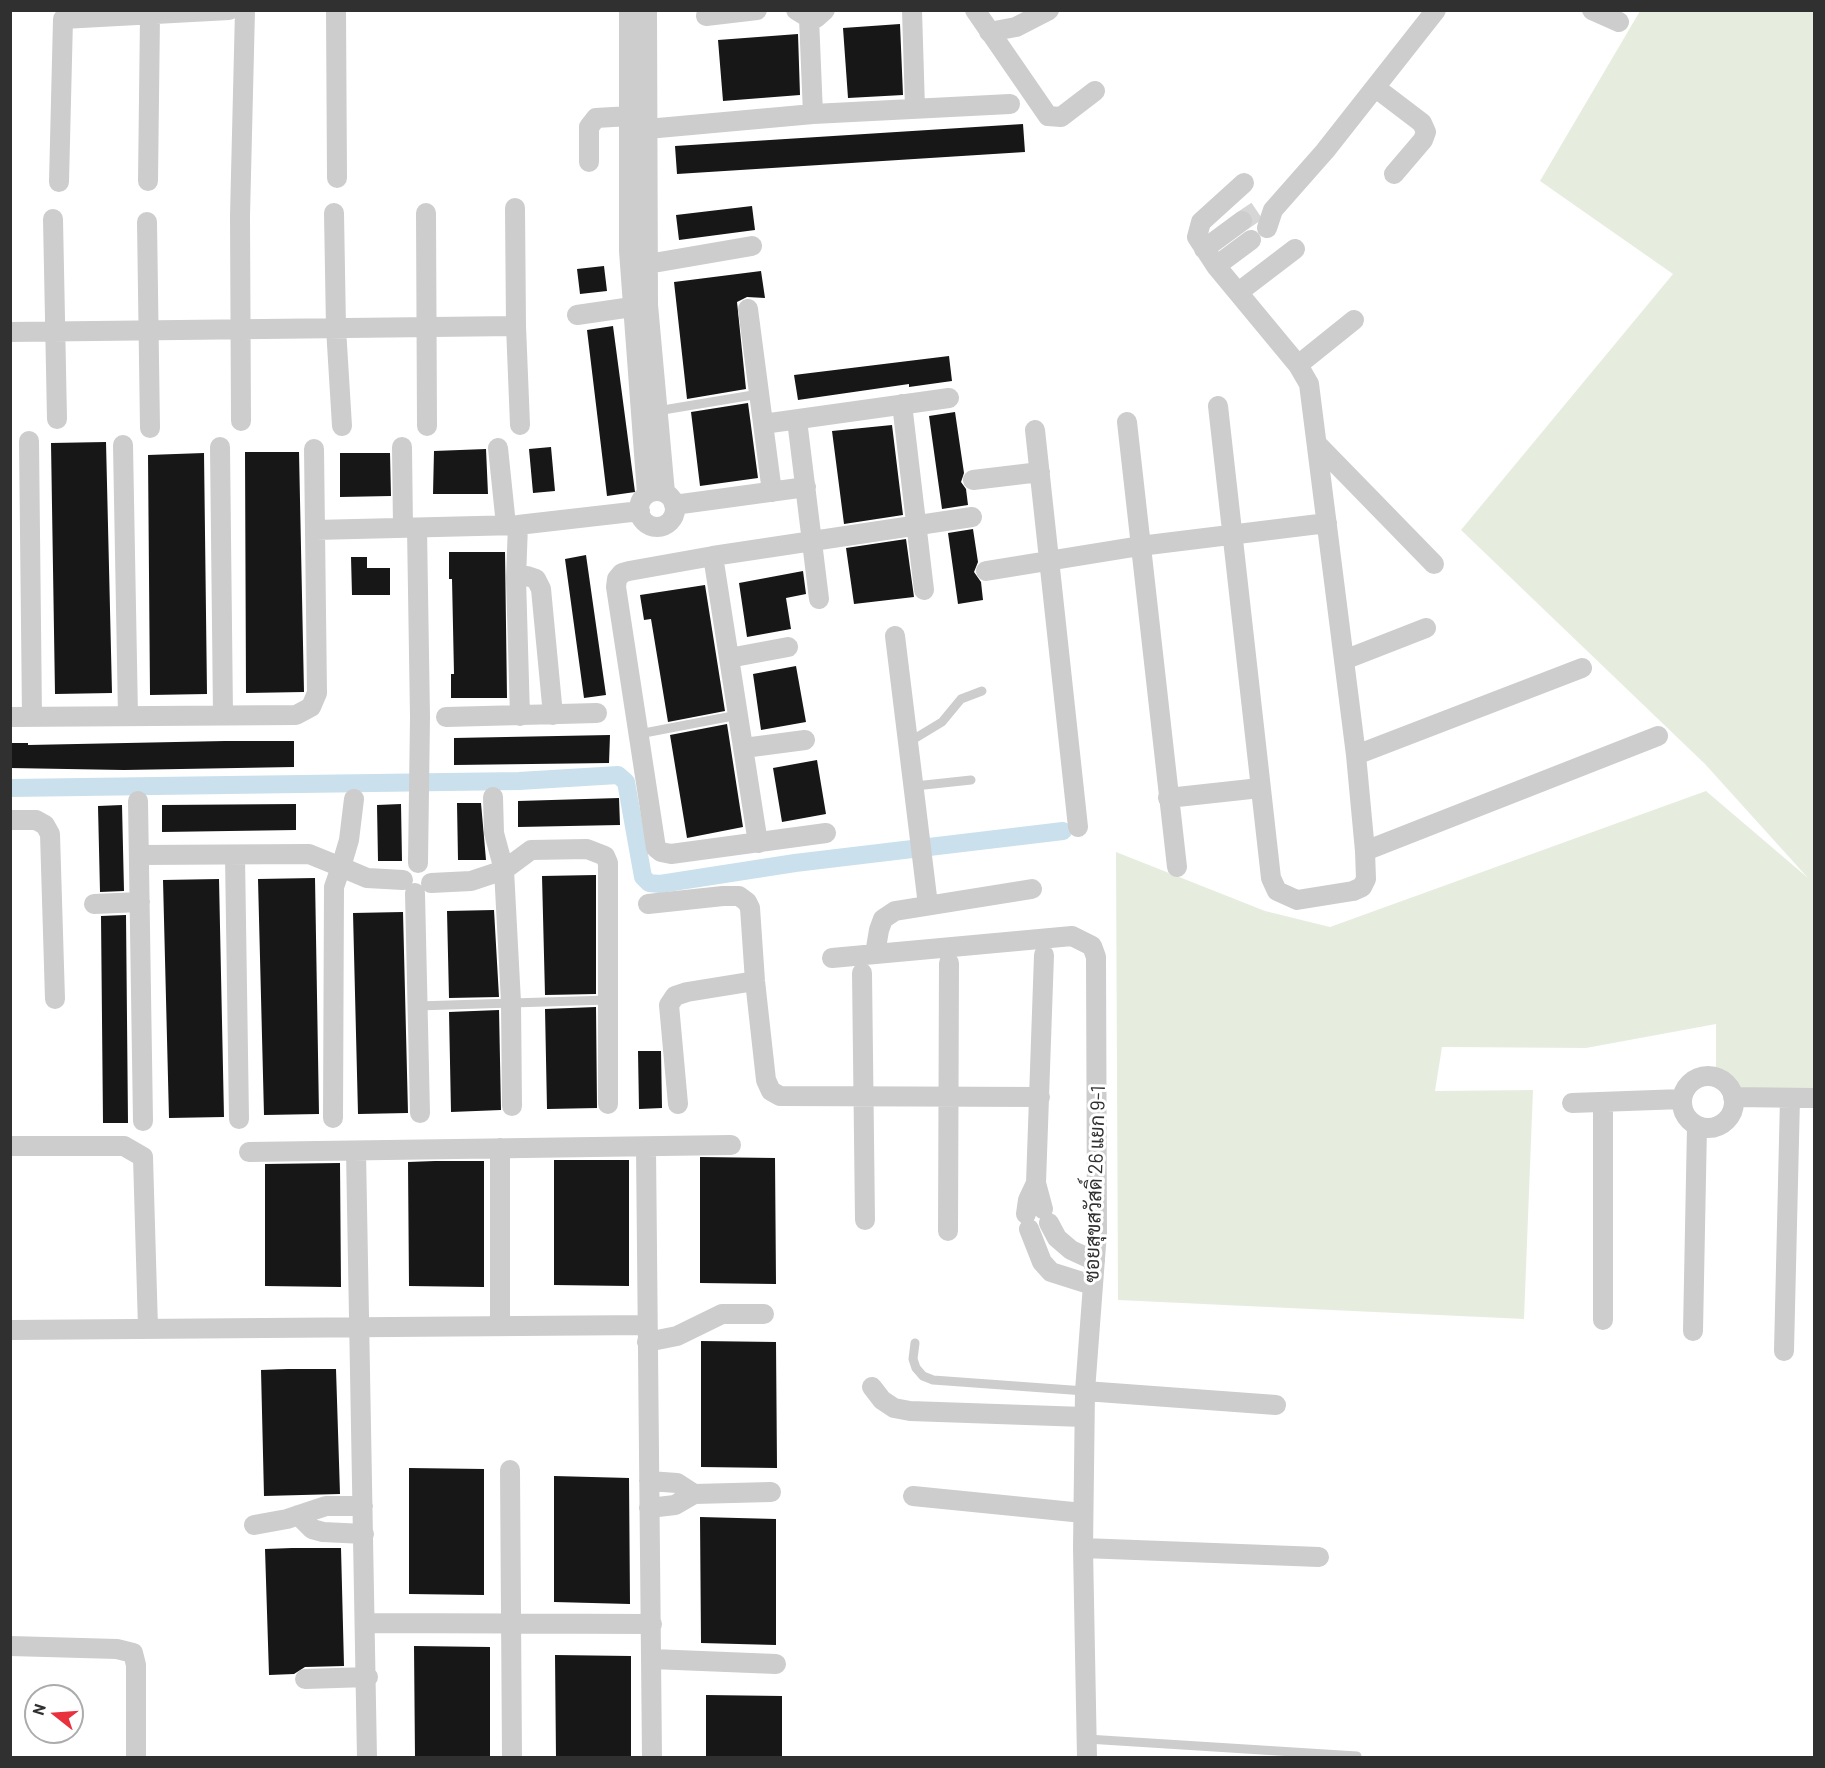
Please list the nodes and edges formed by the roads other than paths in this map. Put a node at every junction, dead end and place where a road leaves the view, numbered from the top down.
1 (229, 10) edge
2 (245, 10) edge
3 (336, 10) edge
4 (629, 10) edge
5 (647, 10) edge
6 (757, 10) edge
7 (912, 10) edge
8 (975, 10) edge
9 (1049, 10) edge
10 (1436, 10) edge
11 (1592, 10) edge
12 (177, 12) edge
13 (810, 13) edge
14 (89, 14) edge
15 (150, 15) junction
16 (706, 16) dead end
17 (1619, 22) dead end
18 (989, 32) junction
19 (1376, 87) junction
20 (1095, 91) dead end
21 (1010, 104) dead end
22 (915, 108) junction
23 (813, 114) junction
24 (636, 125) junction
25 (589, 162) dead end
26 (1394, 174) dead end
27 (337, 178) dead end
28 (148, 181) dead end
29 (59, 182) dead end
30 (1244, 183) dead end
31 (515, 208) dead end
32 (334, 213) dead end
33 (426, 213) dead end
34 (1257, 214) junction
35 (53, 219) dead end
36 (147, 222) dead end
37 (752, 246) dead end
38 (1204, 249) junction
39 (1295, 249) dead end
40 (639, 265) junction
41 (1216, 266) junction
42 (1240, 291) junction
43 (632, 307) junction
44 (748, 309) dead end
45 (577, 315) dead end
46 (1354, 320) dead end
47 (516, 326) junction
48 (427, 327) junction
49 (336, 328) junction
50 (241, 329) junction
51 (150, 330) junction
52 (54, 331) junction
53 (10, 332) edge
54 (1298, 365) junction
55 (759, 394) junction
56 (949, 398) dead end
57 (902, 404) junction
58 (1218, 406) dead end
59 (657, 411) junction
60 (57, 419) dead end
61 (797, 420) junction
62 (241, 421) dead end
63 (1127, 422) dead end
64 (763, 424) junction
65 (520, 425) dead end
66 (342, 426) dead end
67 (427, 426) dead end
68 (150, 428) dead end
69 (1035, 430) dead end
70 (29, 441) dead end
71 (123, 444) dead end
72 (1317, 444) junction
73 (220, 447) dead end
74 (402, 447) dead end
75 (498, 448) dead end
76 (314, 449) dead end
77 (1040, 472) junction
78 (973, 480) dead end
79 (806, 487) junction
80 (772, 492) junction
81 (656, 501) junction
82 (972, 517) dead end
83 (1327, 523) junction
84 (916, 524) junction
85 (512, 525) junction
86 (410, 528) junction
87 (315, 530) junction
88 (1231, 534) junction
89 (812, 539) junction
90 (1140, 546) junction
91 (713, 556) junction
92 (1048, 560) junction
93 (1434, 564) dead end
94 (986, 572) dead end
95 (516, 578) junction
96 (924, 590) dead end
97 (819, 599) dead end
98 (1426, 628) dead end
99 (896, 636) dead end
100 (788, 647) dead end
101 (729, 658) junction
102 (1344, 660) junction
103 (1582, 668) dead end
104 (982, 691) dead end
105 (597, 713) dead end
106 (553, 715) junction
107 (738, 715) junction
108 (128, 716) junction
109 (223, 716) junction
110 (520, 716) junction
111 (10, 717) edge
112 (32, 717) junction
113 (446, 717) dead end
114 (639, 734) junction
115 (1658, 736) dead end
116 (805, 740) dead end
117 (909, 742) junction
118 (744, 748) junction
119 (1356, 755) junction
120 (971, 780) dead end
121 (915, 786) junction
122 (1260, 788) junction
123 (493, 797) dead end
124 (1168, 798) junction
125 (354, 799) dead end
126 (138, 801) dead end
127 (10, 820) edge
128 (1078, 827) dead end
129 (826, 833) dead end
130 (758, 843) junction
131 (1365, 851) junction
132 (139, 855) junction
133 (235, 856) junction
134 (341, 867) junction
135 (1177, 867) dead end
136 (504, 870) junction
137 (416, 885) junction
138 (1032, 889) dead end
139 (140, 902) junction
140 (94, 904) dead end
141 (648, 904) dead end
142 (928, 905) junction
143 (875, 954) junction
144 (1044, 955) dead end
145 (832, 958) dead end
146 (949, 963) dead end
147 (862, 973) dead end
148 (755, 981) junction
149 (54, 999) dead end
150 (608, 1000) junction
151 (511, 1002) junction
152 (417, 1006) junction
153 (1733, 1096) junction
154 (864, 1097) junction
155 (948, 1097) junction
156 (1040, 1097) junction
157 (1790, 1098) junction
158 (1815, 1098) edge
159 (1682, 1099) junction
160 (1572, 1103) dead end
161 (1603, 1103) junction
162 (608, 1104) dead end
163 (678, 1104) dead end
164 (512, 1106) dead end
165 (420, 1113) dead end
166 (333, 1118) dead end
167 (239, 1119) dead end
168 (143, 1121) dead end
169 (1697, 1126) junction
170 (731, 1145) dead end
171 (10, 1146) edge
172 (501, 1148) junction
173 (646, 1148) junction
174 (356, 1151) junction
175 (249, 1152) dead end
176 (865, 1220) dead end
177 (1041, 1222) junction
178 (948, 1231) dead end
179 (1095, 1261) junction
180 (1092, 1285) junction
181 (764, 1314) dead end
182 (1603, 1320) dead end
183 (358, 1326) junction
184 (500, 1326) junction
185 (148, 1328) junction
186 (10, 1330) edge
187 (1693, 1331) dead end
188 (647, 1334) junction
189 (915, 1343) dead end
190 (1784, 1351) dead end
191 (872, 1387) dead end
192 (1085, 1391) junction
193 (1276, 1405) dead end
194 (1084, 1417) junction
195 (510, 1470) dead end
196 (649, 1481) junction
197 (771, 1492) dead end
198 (694, 1494) junction
199 (913, 1496) dead end
200 (363, 1506) junction
201 (649, 1508) junction
202 (1083, 1513) junction
203 (298, 1515) junction
204 (254, 1524) dead end
205 (363, 1534) junction
206 (1083, 1548) junction
207 (1319, 1557) dead end
208 (509, 1622) junction
209 (366, 1623) junction
210 (652, 1624) junction
211 (10, 1646) edge
212 (652, 1659) junction
213 (776, 1664) dead end
214 (368, 1677) junction
215 (305, 1679) dead end
216 (1087, 1748) edge
217 (1357, 1756) edge
218 (136, 1758) edge
219 (367, 1758) edge
220 (512, 1758) edge
221 (652, 1758) edge

1 - 12 street
2 - 50 street
3 - 27 street
4 - 24 street
5 - 24 street
6 - 16 street
7 - 22 street
8 - 18 street
9 - 18 street
10 - 19 street
11 - 17 street
12 - 15 street
13 - 23 street
14 - 15 street
14 - 29 street
15 - 28 street
18 - 20 street
19 - 26 street
19 - 34 street
21 - 22 street
22 - 23 street
23 - 24 street
24 - 25 street
24 - 40 street
30 - 38 street
31 - 47 street
32 - 49 street
33 - 48 street
34 - 38 street
34 - 41 street
35 - 52 street
36 - 51 street
37 - 40 street
38 - 41 street
39 - 42 street
40 - 43 street
40 - 59 street
41 - 42 street
42 - 54 street
43 - 45 street
43 - 81 street
44 - 55 street
46 - 54 street
47 - 48 street
47 - 65 street
48 - 49 street
48 - 67 street
49 - 50 street
49 - 66 street
50 - 51 street
50 - 62 street
51 - 52 street
51 - 68 street
52 - 53 street
52 - 60 street
54 - 72 street
55 - 59 lane
55 - 64 street
56 - 57 street
57 - 61 street
57 - 84 street
58 - 88 street
59 - 81 street
61 - 64 street
61 - 79 street
63 - 90 street
64 - 80 street
69 - 77 street
70 - 112 street
71 - 108 street
72 - 83 street
72 - 93 street
73 - 109 street
74 - 86 street
75 - 85 street
76 - 87 street
77 - 78 street
77 - 92 street
79 - 80 street
79 - 89 street
80 - 81 street
81 - 85 street
82 - 84 street
83 - 88 street
83 - 102 street
84 - 89 street
84 - 96 street
85 - 86 street
85 - 95 street
86 - 87 street
86 - 137 street
87 - 109 street
88 - 90 street
88 - 122 street
89 - 91 street
89 - 97 street
90 - 92 street
90 - 124 street
91 - 101 street
91 - 114 street
92 - 94 street
92 - 128 street
95 - 106 street
95 - 110 street
98 - 102 street
99 - 117 street
100 - 101 street
101 - 107 street
102 - 119 street
103 - 119 street
104 - 117 lane
105 - 106 street
106 - 110 street
107 - 114 lane
107 - 118 street
108 - 109 street
108 - 112 street
110 - 113 street
111 - 112 street
114 - 130 street
115 - 131 street
116 - 118 street
117 - 121 street
118 - 130 street
119 - 131 street
120 - 121 lane
121 - 142 street
122 - 124 street
122 - 131 street
123 - 136 street
124 - 135 street
125 - 134 street
126 - 132 street
127 - 149 street
129 - 130 street
132 - 133 street
132 - 139 street
133 - 134 street
133 - 167 street
134 - 137 street
134 - 166 street
136 - 137 street
136 - 150 street
136 - 151 street
137 - 152 street
138 - 142 street
139 - 140 street
139 - 168 street
141 - 148 street
142 - 143 street
143 - 145 street, ซอยสุขสวัสดิ์ 26 แยก 9-1
143 - 179 street, ซอยสุขสวัสดิ์ 26 แยก 9-1
144 - 156 street
146 - 155 street
147 - 154 street
148 - 154 street
148 - 163 street
150 - 151 lane
150 - 162 street
151 - 152 lane
151 - 164 street
152 - 165 street
153 - 157 street
153 - 159 street
153 - 169 street
154 - 155 street
154 - 176 street
155 - 156 street
155 - 178 street
156 - 177 street
157 - 158 street
157 - 190 street
159 - 161 street
159 - 169 street
160 - 161 street
161 - 182 street
169 - 187 street
170 - 173 street
171 - 185 street
172 - 173 street
172 - 174 street
172 - 184 street
173 - 188 street
174 - 175 street
174 - 183 street
177 - 179 street
177 - 180 street
179 - 180 street, ซอยสุขสวัสดิ์ 26 แยก 9-1
180 - 192 street, ซอยสุขสวัสดิ์ 26 แยก 9-1
181 - 188 street
183 - 184 street
183 - 185 street
183 - 200 street
184 - 188 street
185 - 186 street
188 - 196 street
189 - 192 lane
191 - 194 street
192 - 193 street
192 - 194 street, ซอยสุขสวัสดิ์ 26 แยก 9-1
194 - 202 street, ซอยสุขสวัสดิ์ 26 แยก 9-1
195 - 208 street
196 - 198 street
196 - 201 street
197 - 198 street
198 - 201 street
199 - 202 street
200 - 203 street
200 - 205 street
201 - 210 street
202 - 206 street, ซอยสุขสวัสดิ์ 26 แยก 9-1
203 - 204 street
203 - 205 street
205 - 209 street
206 - 207 street
206 - 216 street, ซอยสุขสวัสดิ์ 26 แยก 9-1
208 - 209 street
208 - 210 street
208 - 220 street
209 - 214 street
210 - 212 street
211 - 218 street
212 - 213 street
212 - 221 street
214 - 215 street
214 - 219 street
216 - 217 lane

